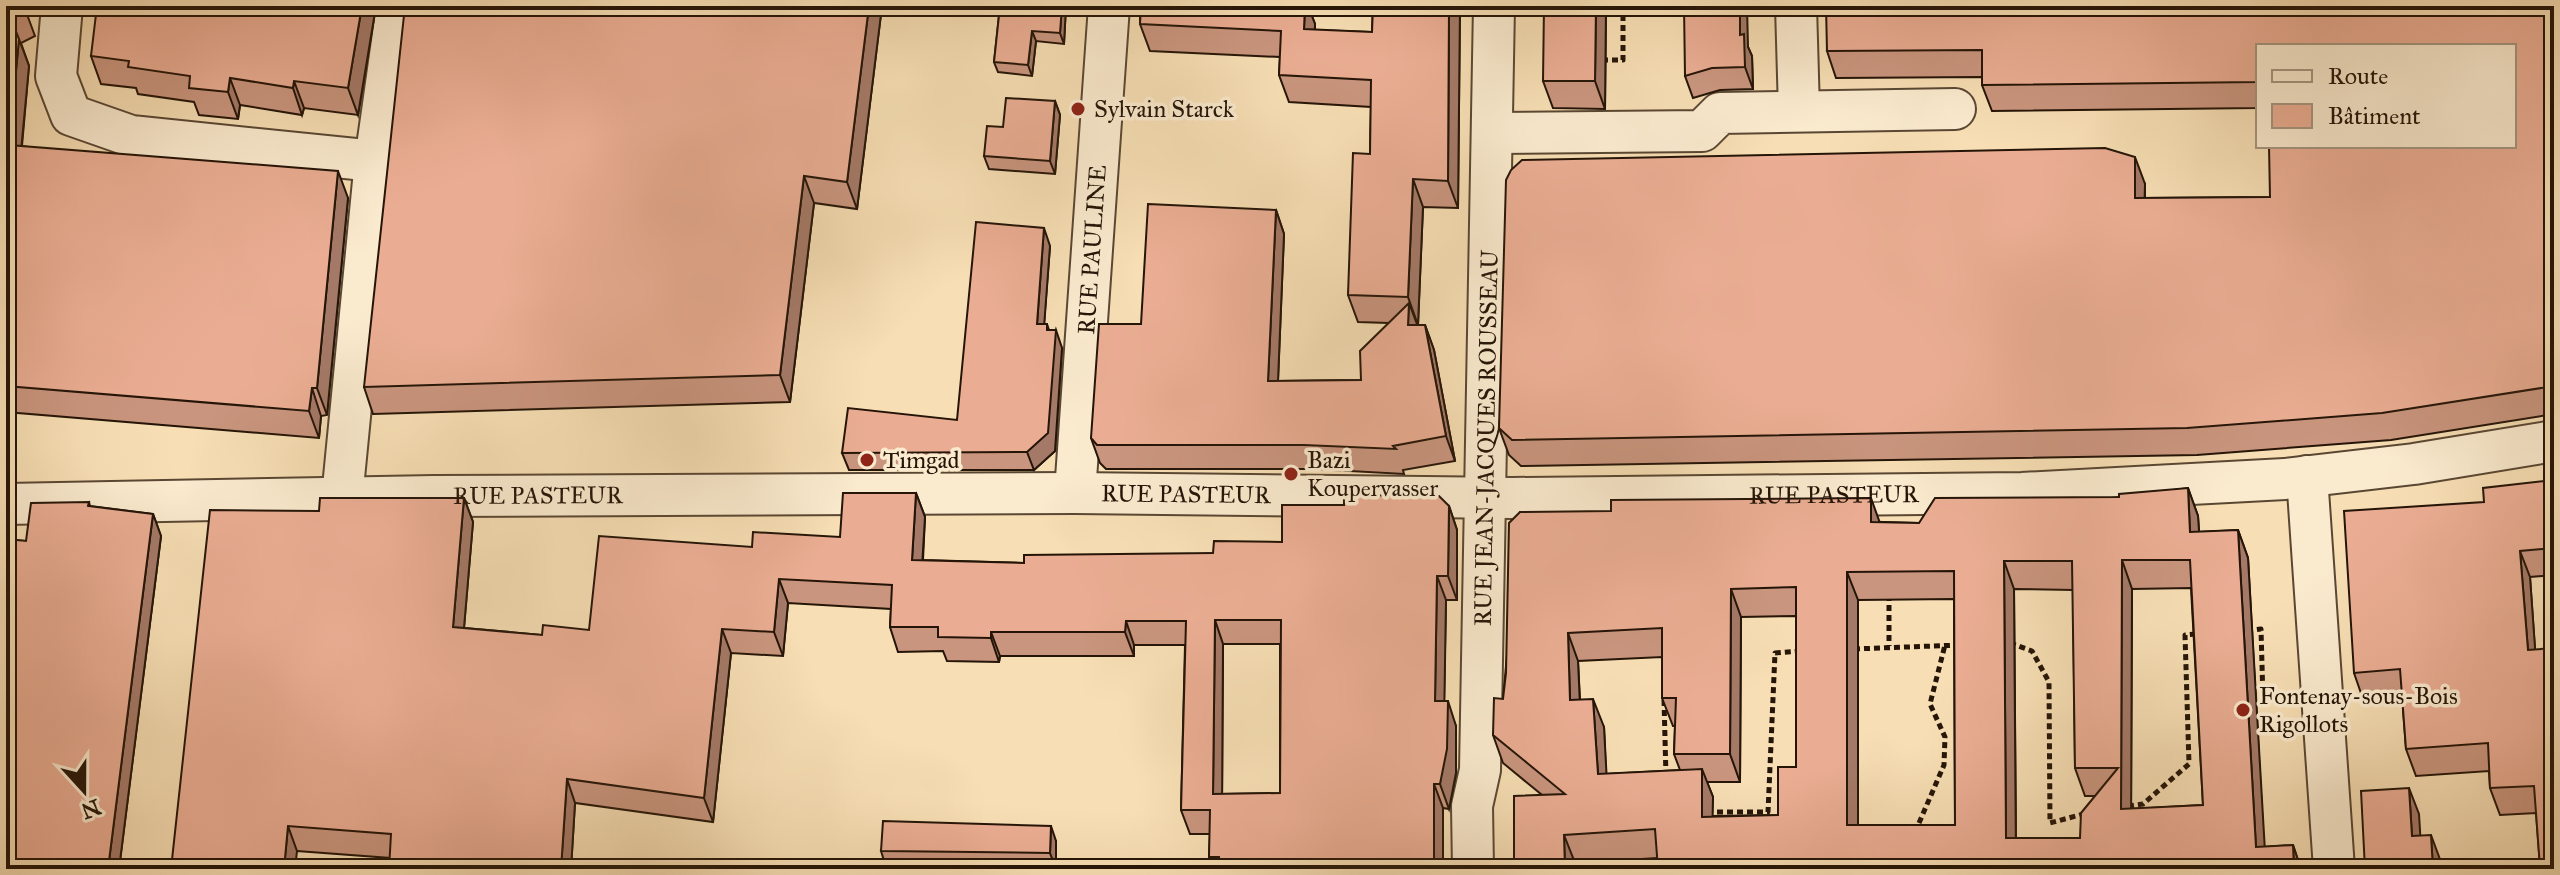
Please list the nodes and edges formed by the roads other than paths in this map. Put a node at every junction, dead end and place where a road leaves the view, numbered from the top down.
1 (62, 6) edge
2 (397, 6) edge
3 (1109, 6) edge
4 (1494, 6) edge
5 (1796, 6) edge
6 (1955, 109) dead end
7 (1799, 111) junction
8 (1492, 133) junction
9 (375, 161) junction
10 (2554, 441) edge
11 (2307, 476) junction
12 (1075, 493) junction
13 (1487, 497) junction
14 (342, 498) junction
15 (6, 504) edge
16 (1473, 869) edge
17 (2334, 869) edge

1 - 9 street
2 - 9 street
3 - 12 street, RUE PAULINE
4 - 8 street, RUE JEAN-JACQUES ROUSSEAU
5 - 7 street
6 - 7 street
7 - 8 street
8 - 13 street, RUE JEAN-JACQUES ROUSSEAU
9 - 14 street
10 - 11 street, RUE PASTEUR
11 - 13 street, RUE PASTEUR
11 - 17 street
12 - 13 street, RUE PASTEUR
12 - 14 street, RUE PASTEUR
13 - 16 street, RUE JEAN-JACQUES ROUSSEAU
14 - 15 street, RUE PASTEUR

